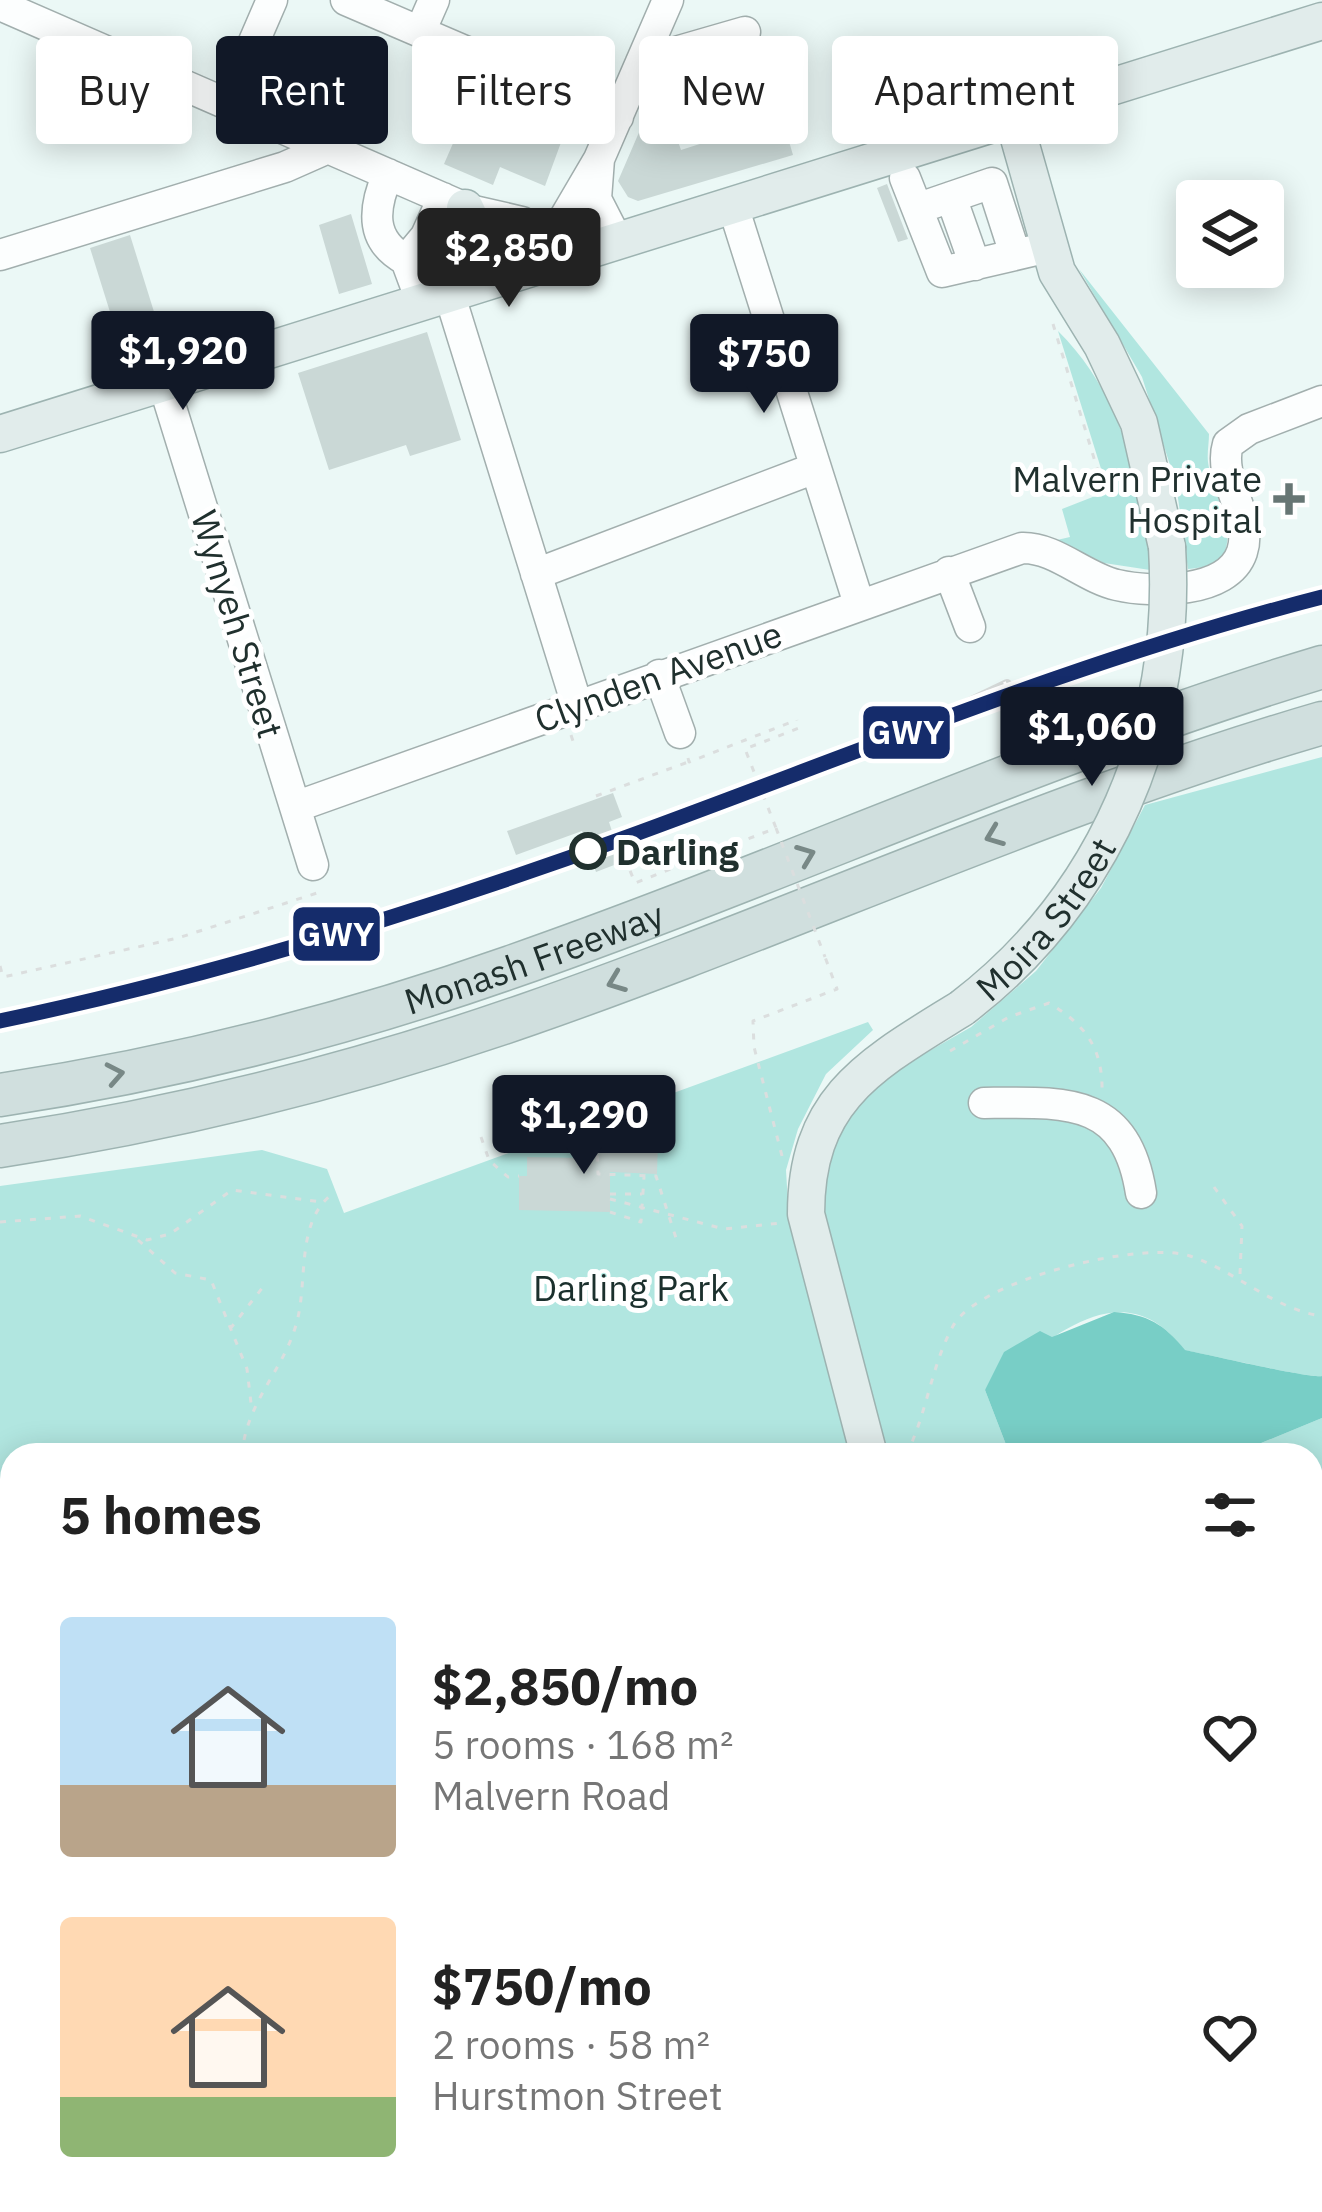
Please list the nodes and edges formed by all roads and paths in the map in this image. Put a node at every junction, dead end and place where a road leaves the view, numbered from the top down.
1 (272, 0) edge
2 (346, 0) edge
3 (434, 0) edge
4 (668, 0) edge
5 (0, 4) edge
6 (1322, 21) edge
7 (420, 32) junction
8 (745, 32) dead end
9 (256, 36) edge
10 (652, 36) edge
11 (731, 36) edge
12 (639, 67) edge
13 (1118, 84) edge
14 (216, 99) edge
15 (618, 116) junction
16 (319, 144) edge
17 (928, 144) edge
18 (1011, 144) edge
19 (328, 148) junction
20 (599, 159) junction
21 (388, 174) junction
22 (905, 178) dead end
23 (965, 192) junction
24 (460, 205) junction
25 (733, 206) junction
26 (919, 208) junction
27 (617, 240) junction
28 (0, 255) edge
29 (567, 255) junction
30 (1005, 256) junction
31 (406, 260) junction
32 (531, 266) junction
33 (446, 294) junction
34 (1053, 324) dead end
35 (163, 382) junction
36 (1322, 401) edge
37 (0, 434) edge
38 (815, 468) junction
39 (1104, 491) dead end
40 (949, 572) junction
41 (536, 574) junction
42 (859, 604) junction
43 (970, 627) dead end
44 (1322, 667) edge
45 (659, 675) junction
46 (578, 705) junction
47 (1322, 723) edge
48 (684, 747) joint
49 (699, 758) dead end
50 (596, 796) dead end
51 (295, 807) junction
52 (776, 828) junction
53 (619, 843) dead end
54 (314, 865) joint
55 (0, 966) edge
56 (939, 1051) dead end
57 (0, 1095) edge
58 (585, 1098) dead end
59 (984, 1103) dead end
60 (1102, 1114) junction
61 (482, 1137) dead end
62 (0, 1146) edge
63 (786, 1170) dead end
64 (644, 1175) junction
65 (519, 1176) dead end
66 (1214, 1187) dead end
67 (335, 1192) dead end
68 (1142, 1193) dead end
69 (644, 1194) junction
70 (321, 1202) junction
71 (643, 1206) junction
72 (610, 1212) dead end
73 (668, 1213) junction
74 (789, 1221) dead end
75 (0, 1222) edge
76 (137, 1238) junction
77 (676, 1238) dead end
78 (1240, 1276) junction
79 (267, 1282) dead end
80 (1322, 1316) edge
81 (229, 1330) junction
82 (253, 1405) junction
83 (245, 1443) edge
84 (866, 1443) edge
85 (910, 1443) edge

1 - 9 street
2 - 7 street
3 - 7 street
4 - 10 street
5 - 14 street
6 - 13 main road
7 - 15 street
8 - 11 street
12 - 15 street
15 - 20 street
16 - 19 street
17 - 25 main road
18 - 30 main road, Moira Street
19 - 21 street
19 - 28 street
20 - 27 street
20 - 29 street
21 - 24 street
21 - 31 street
22 - 26 street
23 - 26 street
23 - 30 street
23 - 30 street
24 - 29 street
24 - 31 street
24 - 32 street
24 - 33 main road
25 - 27 main road
25 - 38 street
26 - 30 street
27 - 29 main road
29 - 32 main road
30 - 84 main road, Moira Street, bridge
31 - 33 street
32 - 33 main road
33 - 35 main road
33 - 41 street
34 - 39 path
35 - 37 main road
35 - 51 street, Wynyeh Street
36 - 40 street, Clynden Avenue
38 - 41 street
38 - 42 street
40 - 42 street, Clynden Avenue
40 - 43 street
41 - 46 street
42 - 45 street, Clynden Avenue
57 -> 44 highway, Monash Freeway
45 - 46 street, Clynden Avenue
45 - 48 street
46 - 51 street, Clynden Avenue
47 -> 62 highway, Monash Freeway
48 - 50 path
49 - 52 path
51 - 54 street, Wynyeh Street
52 - 53 path
52 - 63 path, bridge
54 - 55 path
56 - 60 path
58 - 64 path
59 - 60 street
60 - 68 street
61 - 65 path
64 - 69 path
64 - 73 path
66 - 78 path
67 - 70 path
69 - 71 path
69 - 71 path
70 - 76 path
70 - 82 path
71 - 72 path
71 - 73 path
73 - 74 path
73 - 77 path
75 - 76 path
76 - 81 path
78 - 80 path
78 - 85 path
79 - 81 path
81 - 82 path
82 - 83 path

